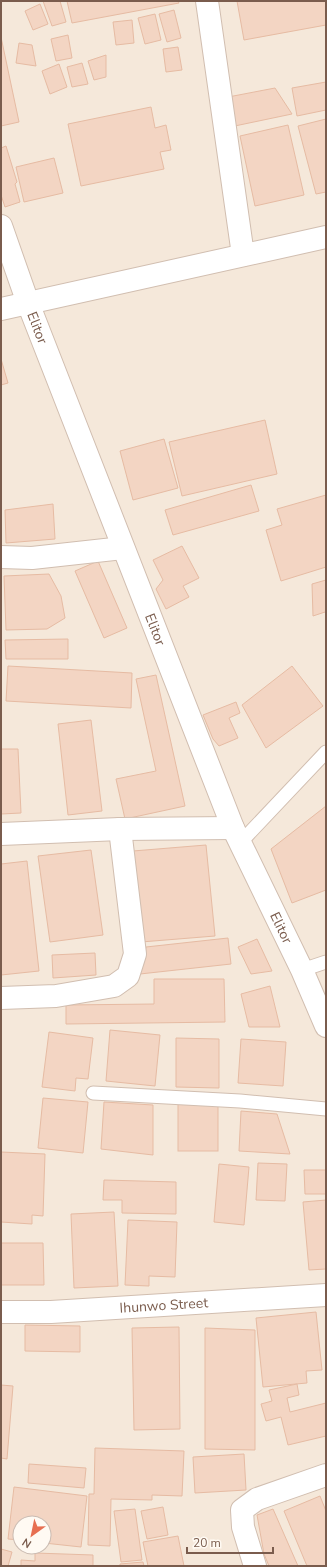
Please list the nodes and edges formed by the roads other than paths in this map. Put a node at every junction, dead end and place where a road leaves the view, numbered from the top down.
1 (207, 1) edge
2 (1, 226) edge
3 (326, 238) edge
4 (243, 255) junction
5 (28, 303) junction
6 (1, 309) edge
7 (123, 548) junction
8 (1, 557) edge
9 (326, 752) edge
10 (120, 829) junction
11 (1, 834) edge
12 (236, 835) junction
13 (326, 962) edge
14 (302, 970) junction
15 (1, 998) edge
16 (326, 1026) edge
17 (93, 1093) dead end
18 (326, 1109) edge
19 (326, 1295) edge
20 (1, 1312) edge
21 (326, 1475) edge
22 (255, 1566) edge

1 - 4 street
2 - 5 street, Elitor
3 - 4 street
4 - 5 street
5 - 6 street
5 - 7 street, Elitor
7 - 8 street
7 - 12 street, Elitor
9 - 12 lane
10 - 11 street
10 - 12 street
10 - 15 street
12 - 14 street, Elitor
13 - 14 lane
14 - 16 street, Elitor
17 - 18 lane
19 - 20 street, Ihunwo Street
21 - 22 street

